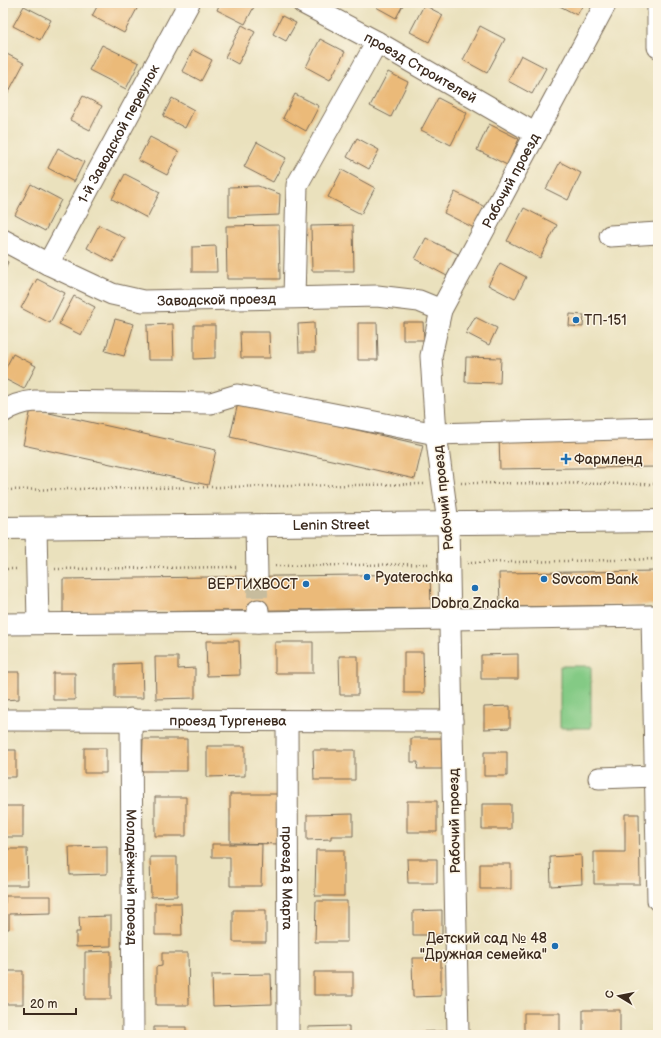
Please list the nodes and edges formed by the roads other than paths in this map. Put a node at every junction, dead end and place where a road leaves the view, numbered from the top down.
1 (189, 3) edge
2 (303, 3) edge
3 (606, 3) edge
4 (658, 3) edge
5 (377, 42) junction
6 (658, 47) edge
7 (536, 134) junction
8 (658, 234) edge
9 (610, 236) dead end
10 (3, 240) edge
11 (48, 264) junction
12 (294, 297) junction
13 (441, 310) junction
14 (3, 412) edge
15 (658, 428) edge
16 (436, 434) junction
17 (658, 521) edge
18 (448, 523) junction
19 (256, 525) junction
20 (3, 528) edge
21 (36, 528) junction
22 (257, 571) tunnel mouth
23 (451, 620) junction
24 (38, 623) junction
25 (3, 624) edge
26 (130, 719) junction
27 (3, 720) edge
28 (286, 721) junction
29 (452, 721) junction
30 (655, 776) junction
31 (599, 778) dead end
32 (657, 804) edge
33 (658, 900) edge
34 (133, 1035) edge
35 (288, 1035) edge
36 (458, 1035) edge

1 - 11 street, 1-й Заводской переулок
2 - 5 street, проезд Строителей
3 - 7 street, Рабочий проезд
4 - 6 street
5 - 7 street, проезд Строителей
5 - 12 street
7 - 13 street, Рабочий проезд
8 - 9 street
10 - 11 street, Заводской проезд
11 - 12 street, Заводской проезд
12 - 13 street, Заводской проезд
13 - 16 street, Рабочий проезд
14 - 16 street
15 - 16 street
16 - 18 street, Рабочий проезд
17 - 18 main road, Lenin Street
18 - 19 main road, Lenin Street
18 - 23 street, Рабочий проезд
19 - 21 main road, Lenin Street
19 - 22 street
20 - 21 main road, Lenin Street
21 - 24 street
23 - 24 street
23 - 29 street, Рабочий проезд
23 - 30 street
24 - 25 street
26 - 27 street, проезд Тургенева
26 - 28 street, проезд Тургенева
26 - 34 street, Молодёжный проезд
28 - 29 street, проезд Тургенева
28 - 35 street, проезд 8 Марта
29 - 36 street, Рабочий проезд
30 - 31 street
30 - 32 street
32 - 33 street

